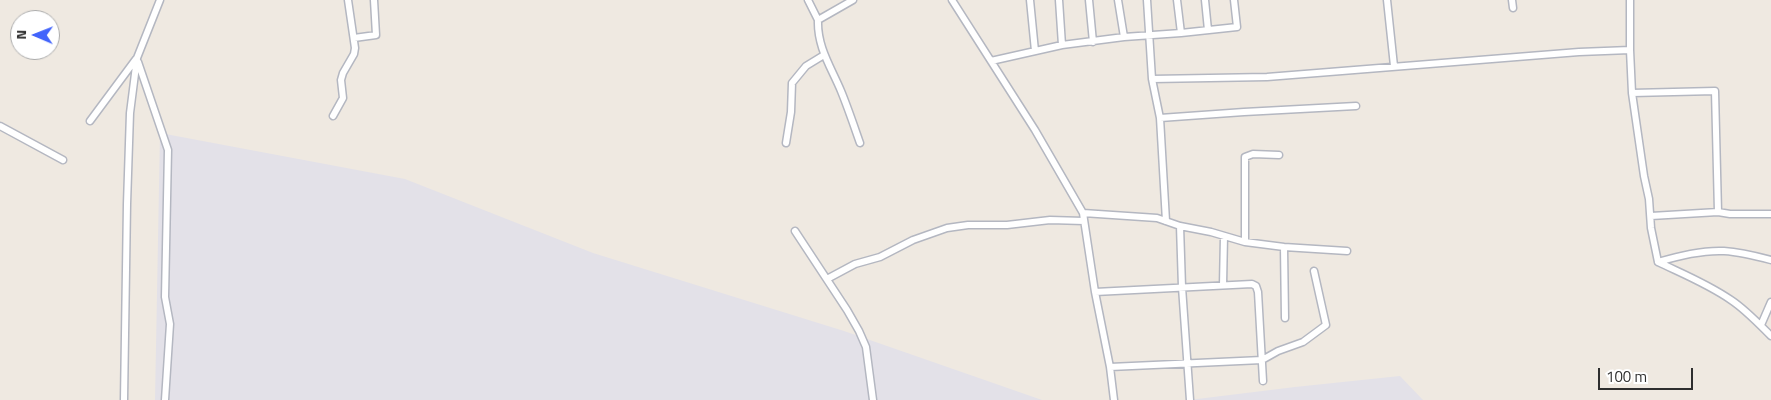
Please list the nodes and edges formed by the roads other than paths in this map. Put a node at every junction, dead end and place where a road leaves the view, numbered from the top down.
1 (160, 0) edge
2 (348, 0) edge
3 (374, 0) edge
4 (808, 0) edge
5 (853, 0) edge
6 (952, 0) edge
7 (1030, 0) edge
8 (1059, 0) edge
9 (1089, 0) edge
10 (1118, 0) edge
11 (1147, 0) edge
12 (1177, 0) edge
13 (1205, 0) edge
14 (1234, 0) edge
15 (1387, 0) edge
16 (1512, 0) edge
17 (1630, 0) edge
18 (1513, 8) dead end
19 (818, 20) junction
20 (1208, 30) junction
21 (1181, 33) junction
22 (1150, 35) junction
23 (1124, 37) junction
24 (354, 38) junction
25 (1093, 42) junction
26 (1062, 45) junction
27 (1630, 50) junction
28 (1035, 51) junction
29 (824, 55) junction
30 (137, 58) junction
31 (991, 61) junction
32 (1394, 66) junction
33 (1152, 79) junction
34 (1632, 93) junction
35 (1356, 106) dead end
36 (334, 116) dead end
37 (1160, 118) junction
38 (90, 121) dead end
39 (0, 126) edge
40 (786, 143) dead end
41 (860, 143) dead end
42 (1279, 155) dead end
43 (63, 160) dead end
44 (1083, 212) junction
45 (1718, 212) junction
46 (1771, 214) edge
47 (1651, 216) junction
48 (1084, 221) junction
49 (1166, 221) junction
50 (1180, 226) junction
51 (795, 232) dead end
52 (1224, 236) junction
53 (1246, 242) junction
54 (1284, 247) junction
55 (1347, 251) dead end
56 (1771, 260) edge
57 (1658, 262) junction
58 (1314, 271) dead end
59 (827, 280) junction
60 (1223, 285) junction
61 (1182, 287) junction
62 (1095, 292) junction
63 (1771, 302) edge
64 (1285, 318) dead end
65 (1760, 325) junction
66 (1771, 336) edge
67 (1262, 360) junction
68 (1188, 364) junction
69 (1110, 367) junction
70 (1262, 381) dead end
71 (124, 400) edge
72 (165, 400) edge
73 (873, 400) edge
74 (1114, 400) edge
75 (1190, 400) edge

1 - 30 street
2 - 24 street
3 - 24 street
4 - 19 street
5 - 19 street
6 - 31 street
7 - 28 street
8 - 26 street
9 - 25 street
10 - 23 street
11 - 22 street
12 - 21 street
13 - 20 street
14 - 20 street
15 - 32 street
16 - 18 street
17 - 27 street
19 - 29 street
20 - 21 street
21 - 22 street
22 - 23 street
22 - 33 street
23 - 25 street
24 - 36 street
25 - 26 street
26 - 28 street
27 - 32 street
27 - 34 street
28 - 31 street
29 - 40 street
29 - 41 street
30 - 38 street
30 - 71 street
30 - 72 street
31 - 44 street
32 - 33 street
33 - 37 street
34 - 45 street
34 - 47 street
35 - 37 street
37 - 49 street
39 - 43 street
42 - 53 street
44 - 48 street
44 - 49 street
45 - 46 street
45 - 47 street
47 - 57 street
48 - 59 street
48 - 62 street
49 - 50 street
50 - 52 street
50 - 61 street
51 - 59 street
52 - 53 street
52 - 60 street
53 - 54 street
54 - 55 street
54 - 64 street
56 - 57 street
57 - 65 street
58 - 67 street
59 - 73 street
60 - 61 street
60 - 67 street
61 - 62 street
61 - 68 street
62 - 69 street
63 - 65 street
65 - 66 street
67 - 68 street
67 - 70 street
68 - 69 street
68 - 75 street
69 - 74 street

